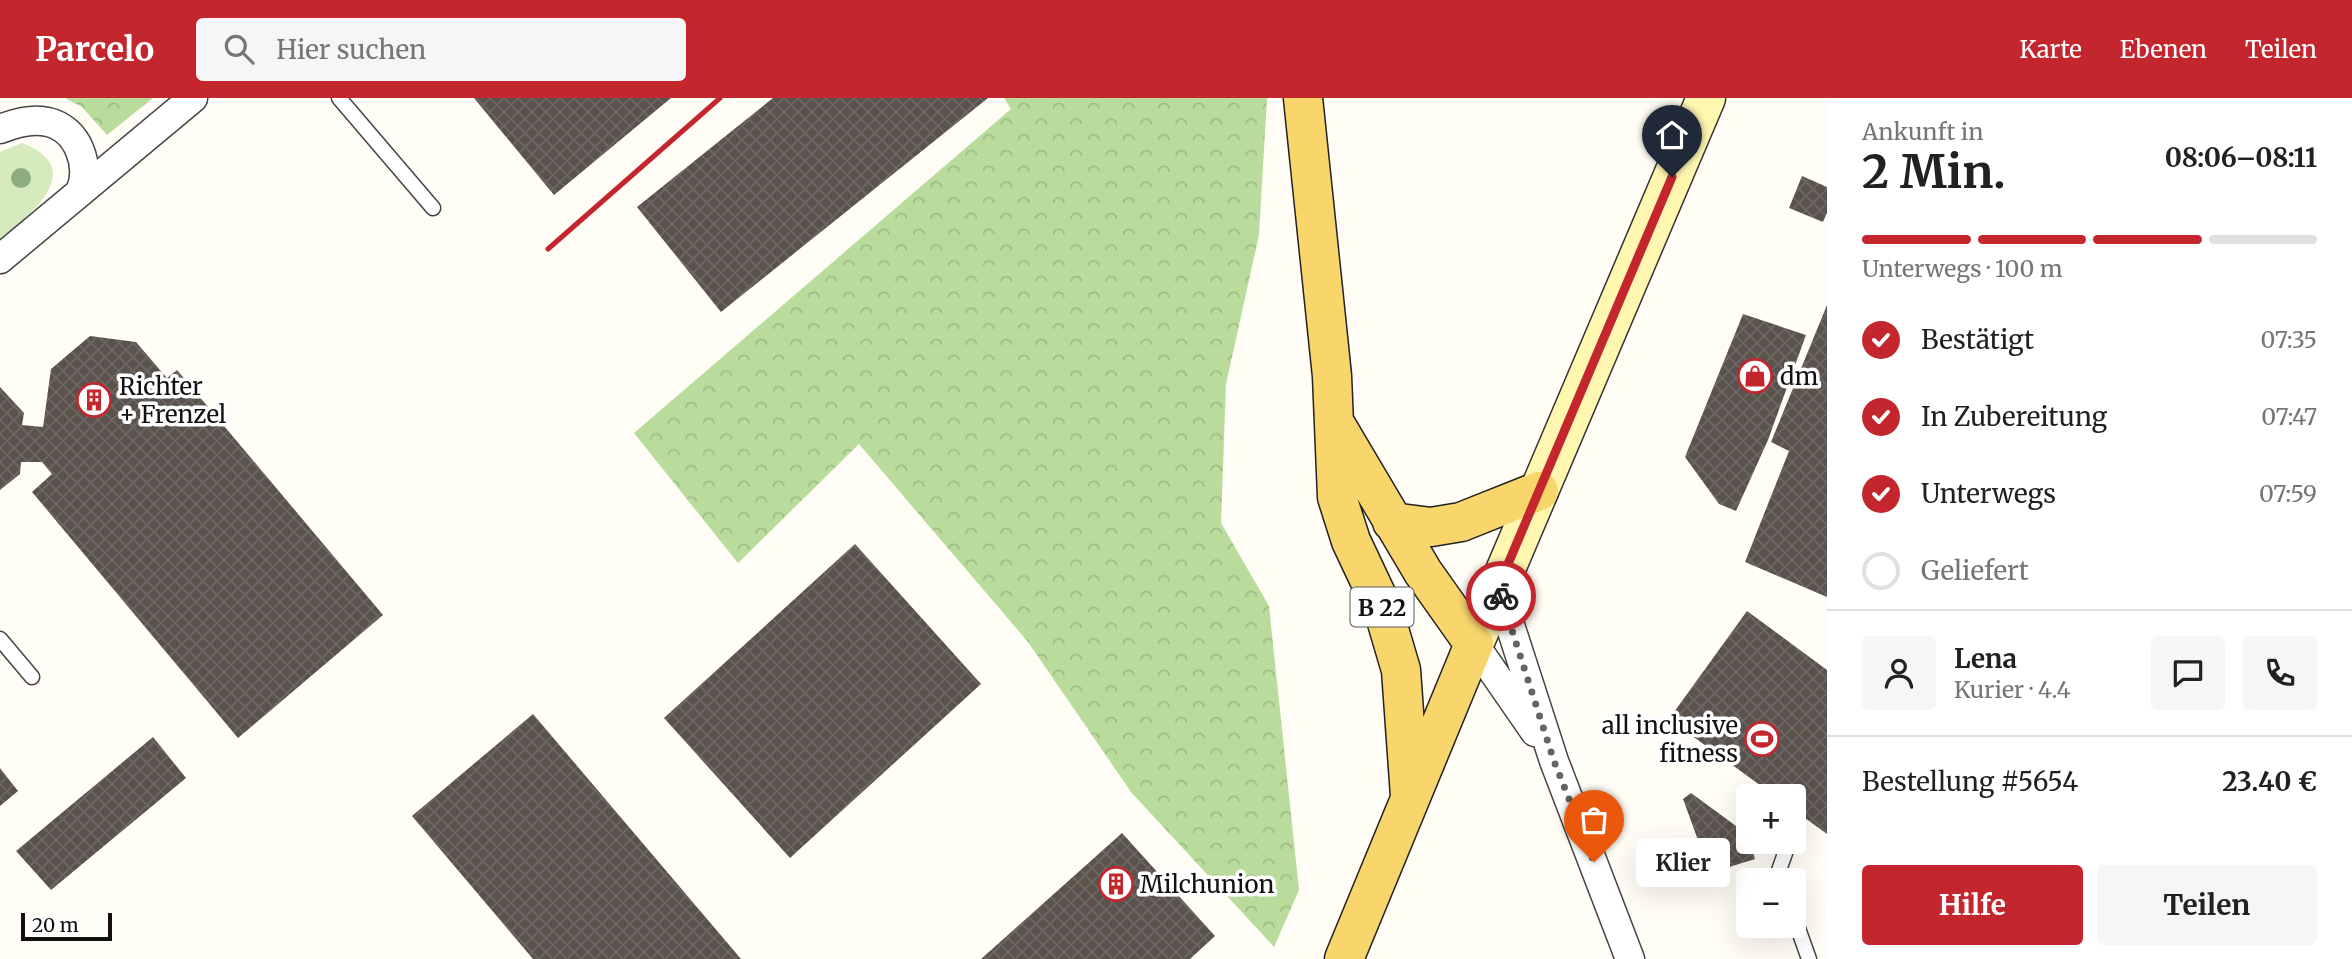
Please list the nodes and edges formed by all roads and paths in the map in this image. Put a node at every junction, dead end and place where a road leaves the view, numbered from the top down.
1 (192, 98) edge
2 (340, 98) edge
3 (1303, 98) edge
4 (1706, 98) edge
5 (0, 129) edge
6 (80, 192) junction
7 (433, 208) dead end
8 (0, 259) edge
9 (1336, 425) junction
10 (1539, 491) junction
11 (1392, 522) junction
12 (1498, 588) junction
13 (0, 639) edge
14 (1475, 645) junction
15 (32, 677) dead end
16 (1554, 761) junction
17 (1410, 796) junction
18 (1802, 938) edge
19 (1344, 959) edge
20 (1630, 959) edge
21 (1809, 959) edge

1 - 6 street
2 - 7 lane
3 - 9 main road, B 22
4 - 10 main road
5 - 6 street
6 - 8 street
9 - 11 main road, B 22
9 - 17 main road, B 22
10 - 11 main road
10 - 12 main road
11 - 14 main road, B 22
12 - 14 main road
12 - 16 street
13 - 15 lane
14 - 16 street
14 - 17 main road, B 22
16 - 20 street
17 - 19 main road, B 22
18 - 21 lane

